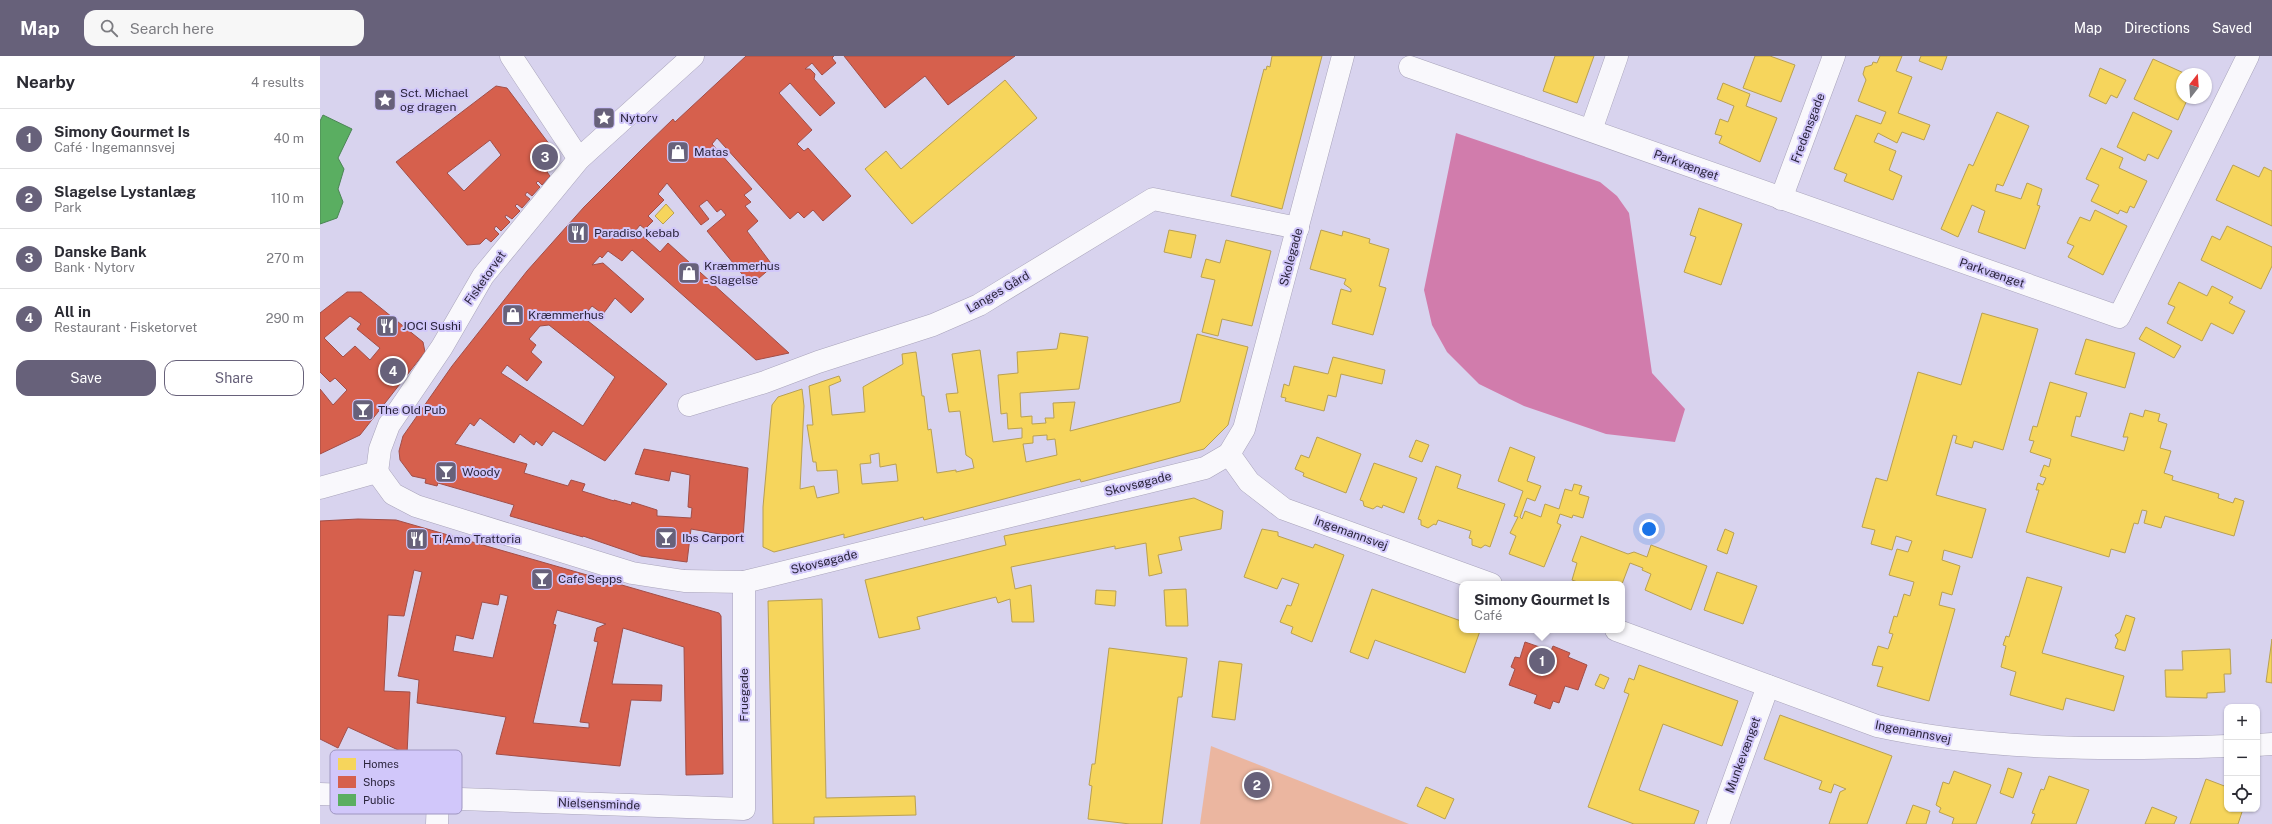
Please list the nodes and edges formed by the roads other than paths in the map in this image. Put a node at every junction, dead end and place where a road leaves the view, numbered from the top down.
1 (511, 56) edge
2 (693, 56) edge
3 (1343, 56) edge
4 (1617, 56) edge
5 (1834, 56) edge
6 (2248, 56) edge
7 (1410, 67) dead end
8 (1591, 130) junction
9 (579, 158) junction
10 (1781, 199) junction
11 (1298, 228) junction
12 (689, 404) dead end
13 (1229, 454) junction
14 (378, 472) junction
15 (320, 488) edge
16 (1483, 581) edge
17 (744, 582) junction
18 (1624, 633) edge
19 (1768, 686) junction
20 (2272, 744) edge
21 (2260, 745) edge
22 (2224, 746) edge
23 (320, 794) edge
24 (330, 794) edge
25 (462, 800) edge
26 (744, 809) joint
27 (441, 814) edge
28 (437, 824) edge
29 (1718, 824) edge

1 - 9 street
2 - 9 street
3 - 11 street, Skolegade
4 - 8 street
5 - 10 street, Fredensgade
6 - 10 street, Parkvænget
7 - 8 street, Parkvænget
8 - 10 street, Parkvænget
9 - 14 street, Fisketorvet
11 - 12 street, Langes Gård
11 - 13 street, Skolegade
13 - 16 street, Ingemannsvej
13 - 17 street, Skovsøgade
14 - 15 street
14 - 17 street, Skovsøgade
17 - 26 street, Fruegade
18 - 19 street, Ingemannsvej
19 - 22 street, Ingemannsvej
19 - 29 street, Munkevænget
20 - 21 street
23 - 24 street, Nielsensminde
25 - 26 street, Nielsensminde
27 - 28 street

